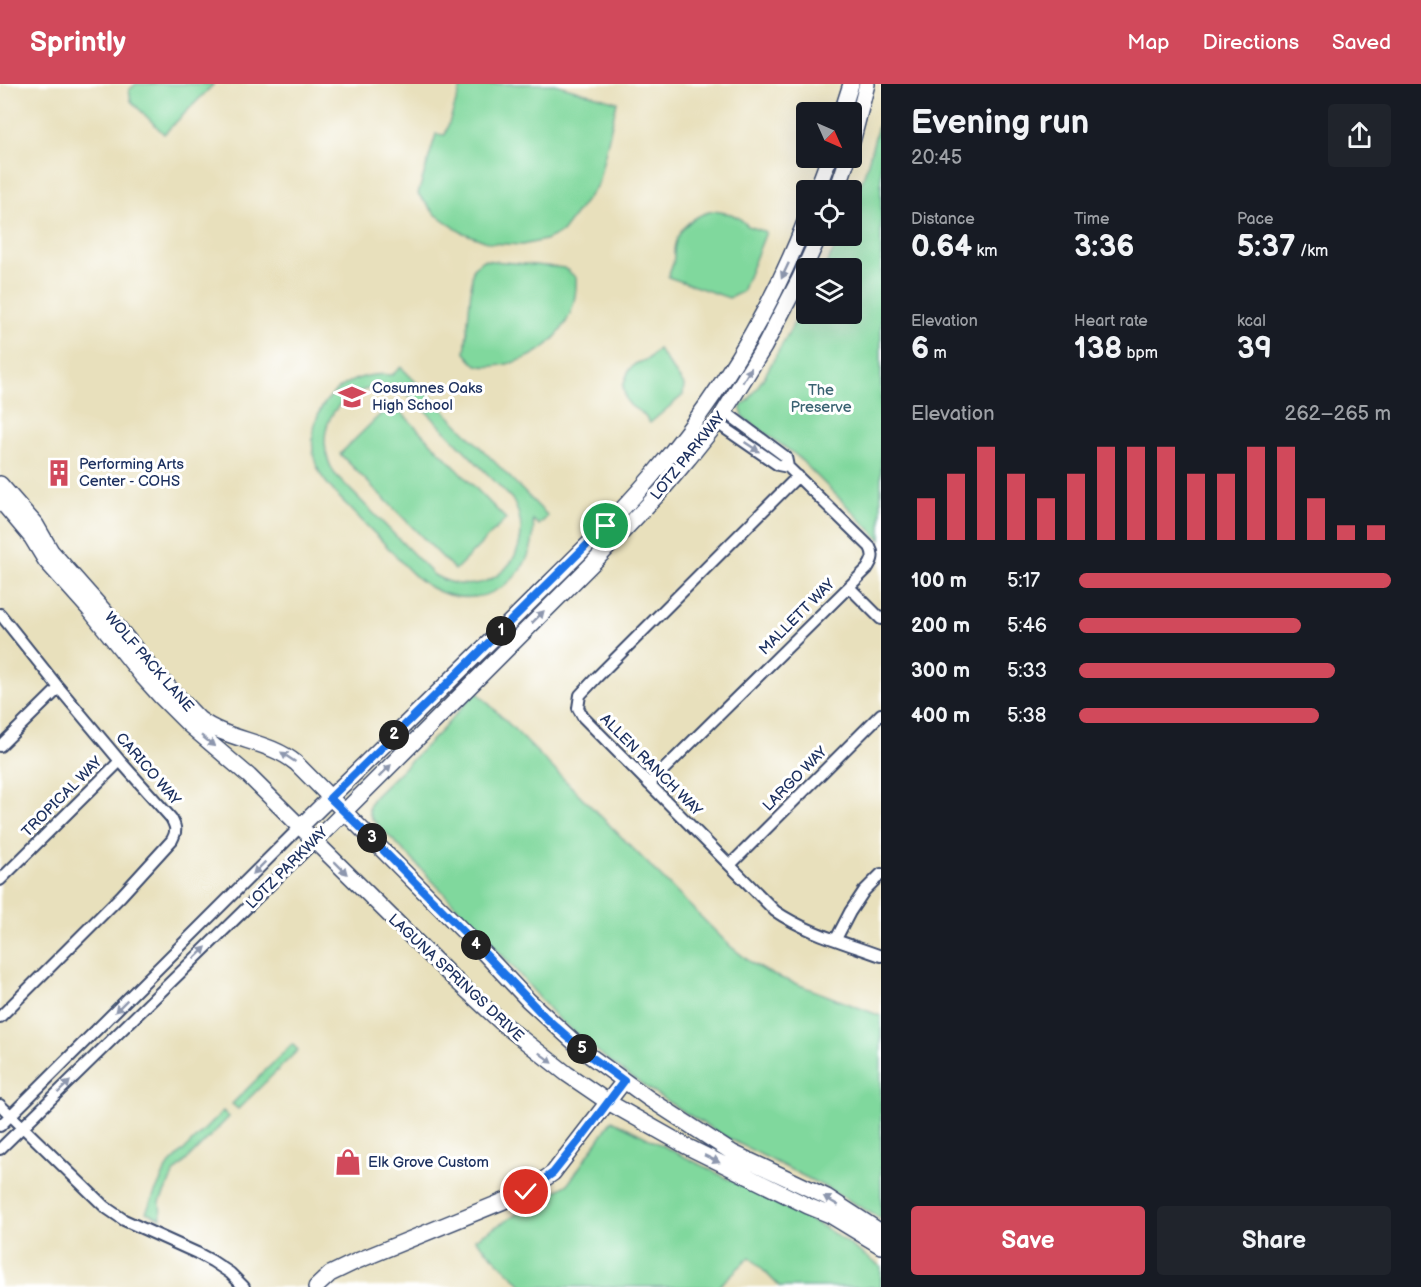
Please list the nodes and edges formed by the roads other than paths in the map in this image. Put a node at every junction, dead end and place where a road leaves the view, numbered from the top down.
1 (851, 84) edge
2 (867, 84) edge
3 (845, 102) edge
4 (862, 103) edge
5 (796, 244) edge
6 (814, 246) edge
7 (720, 417) junction
8 (798, 476) junction
9 (0, 484) edge
10 (0, 500) edge
11 (849, 587) junction
12 (0, 615) edge
13 (881, 619) edge
14 (59, 688) junction
15 (881, 714) edge
16 (0, 746) edge
17 (120, 761) junction
18 (649, 784) junction
19 (330, 798) junction
20 (344, 812) junction
21 (300, 827) junction
22 (315, 842) junction
23 (730, 865) junction
24 (881, 874) edge
25 (0, 880) edge
26 (836, 939) junction
27 (881, 956) edge
28 (0, 1017) edge
29 (624, 1081) junction
30 (608, 1102) junction
31 (0, 1105) edge
32 (10, 1116) junction
33 (0, 1126) edge
34 (22, 1127) junction
35 (0, 1149) edge
36 (881, 1232) edge
37 (881, 1246) edge
38 (244, 1287) edge
39 (316, 1287) edge

1 - 3 street
2 - 4 street
5 -> 19 street, LOTZ PARKWAY
7 -> 6 street, LOTZ PARKWAY
7 - 8 street, MALLETT WAY
20 -> 7 street, LOTZ PARKWAY
8 - 11 street, MALLETT WAY
8 - 18 street, ALLEN RANCH WAY
19 -> 9 street, WOLF PACK LANE
10 -> 21 street, WOLF PACK LANE
11 - 13 street
11 - 18 street, MALLETT WAY
12 - 14 street, CARICO WAY
14 - 16 street
14 - 17 street, CARICO WAY
15 - 23 street, LARGO WAY
17 - 25 street, TROPICAL WAY
17 - 28 street, CARICO WAY
18 - 23 street, ALLEN RANCH WAY
19 - 20 street
19 - 21 street, LOTZ PARKWAY
20 - 22 street, LOTZ PARKWAY
20 - 29 street
21 - 22 street, LAGUNA SPRINGS DRIVE
21 -> 32 street, LOTZ PARKWAY
22 -> 30 street, LAGUNA SPRINGS DRIVE
34 -> 22 street, LOTZ PARKWAY
23 - 26 street, ALLEN RANCH WAY
24 - 26 street
26 - 27 street, ALLEN RANCH WAY
29 - 30 street
36 -> 29 street
30 -> 37 street, LAGUNA SPRINGS DRIVE
30 - 39 street
31 - 32 street
32 - 33 street, LOTZ PARKWAY
32 - 34 street
34 - 35 street, LOTZ PARKWAY
34 - 38 street

